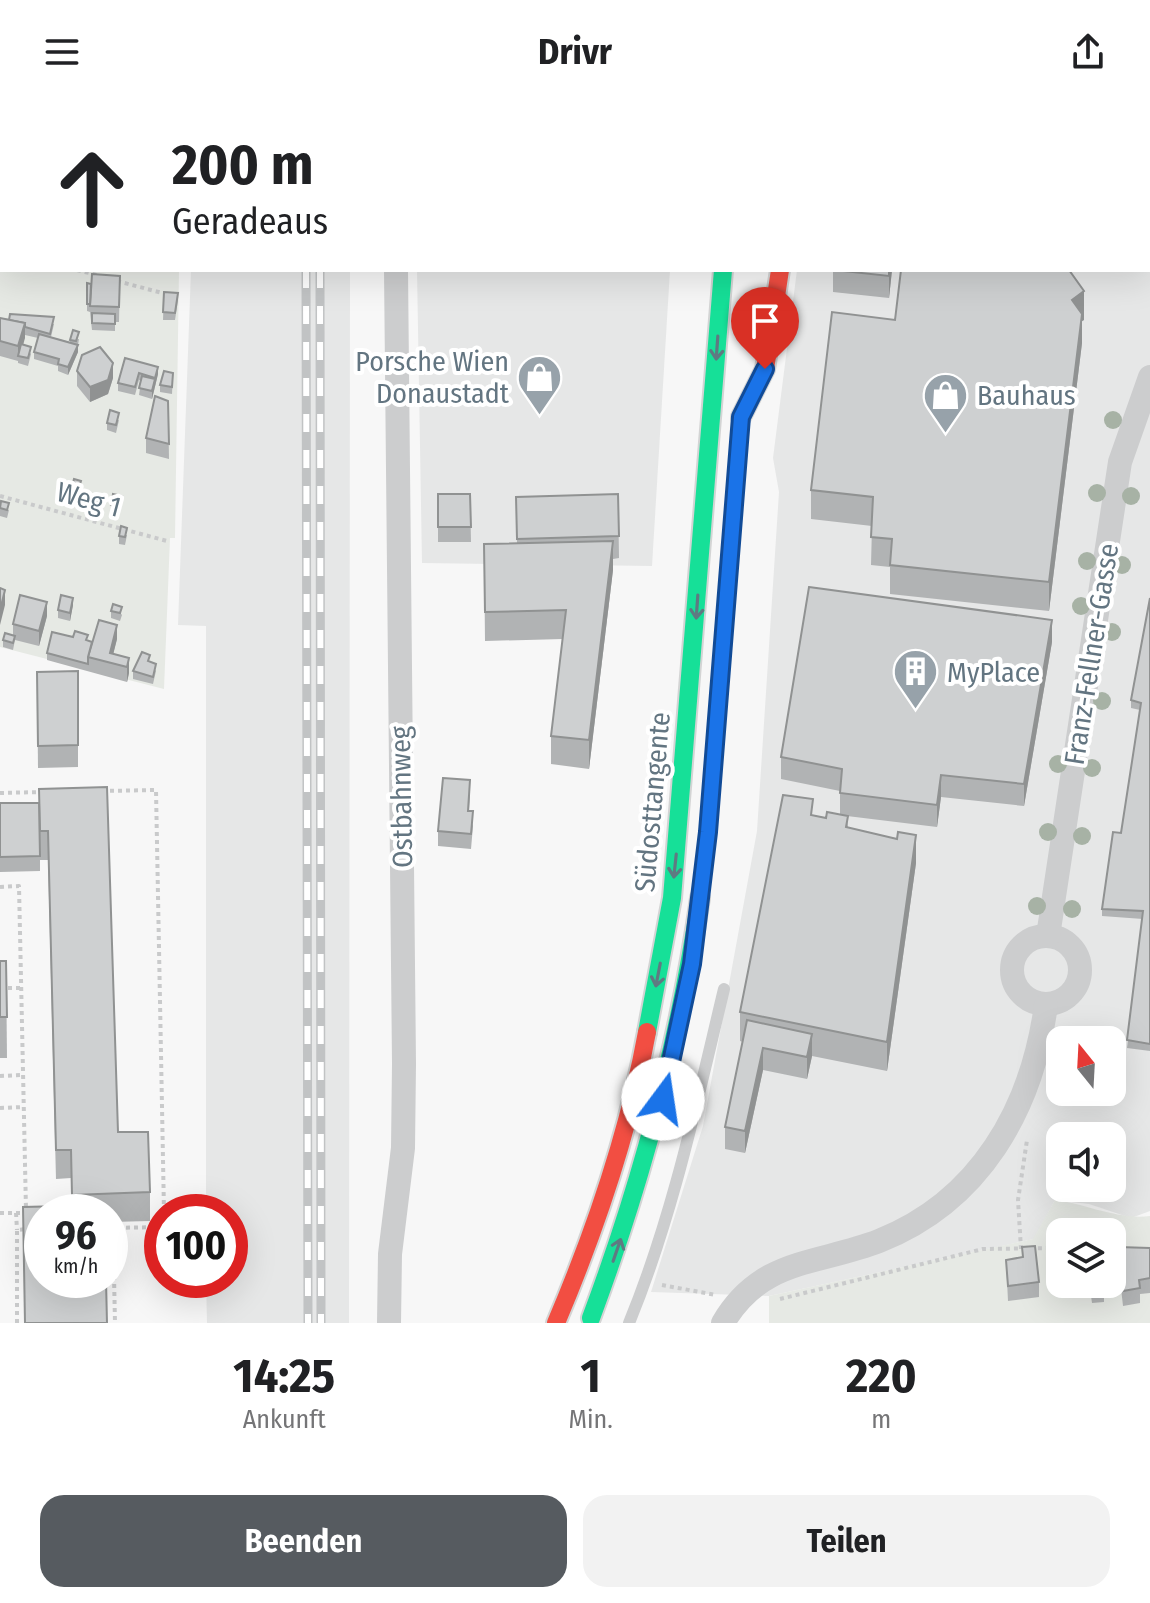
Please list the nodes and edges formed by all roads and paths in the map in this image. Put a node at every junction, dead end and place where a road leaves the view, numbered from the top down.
1 (84, 272) edge
2 (396, 272) edge
3 (723, 272) edge
4 (780, 272) edge
5 (176, 297) edge
6 (744, 373) dead end
7 (1150, 377) edge
8 (0, 496) edge
9 (167, 541) dead end
10 (93, 791) edge
11 (47, 792) edge
12 (0, 793) edge
13 (703, 876) dead end
14 (0, 887) edge
15 (1048, 936) junction
16 (0, 988) edge
17 (21, 988) junction
18 (724, 989) dead end
19 (1046, 1005) junction
20 (22, 1075) junction
21 (0, 1076) edge
22 (23, 1107) junction
23 (0, 1108) edge
24 (164, 1194) edge
25 (0, 1213) edge
26 (16, 1213) junction
27 (17, 1230) junction
28 (24, 1230) edge
29 (1046, 1248) edge
30 (1126, 1253) edge
31 (1137, 1254) edge
32 (646, 1282) junction
33 (114, 1298) edge
34 (739, 1299) junction
35 (17, 1323) edge
36 (115, 1323) edge
37 (389, 1323) edge
38 (556, 1323) edge
39 (589, 1323) edge
40 (629, 1323) edge
41 (723, 1323) edge

1 - 5 path
2 - 37 street, Ostbahnweg
3 -> 38 highway, Südosttangente
4 - 6 highway
7 - 15 street, Franz-Fellner-Gasse
8 - 9 path, Weg 1
10 - 24 path
11 - 12 path
39 -> 13 highway, Südosttangente
14 - 17 path
15 - 19 street
15 - 19 street
16 - 17 path
17 - 20 path
18 - 32 lane
19 - 34 street
20 - 21 path
20 - 22 path
22 - 23 path
22 - 26 path
25 - 26 path
26 - 27 path
27 - 28 path
27 - 35 path
29 - 34 path
30 - 31 path
32 - 34 path
32 - 40 lane
33 - 36 path
34 - 41 street

